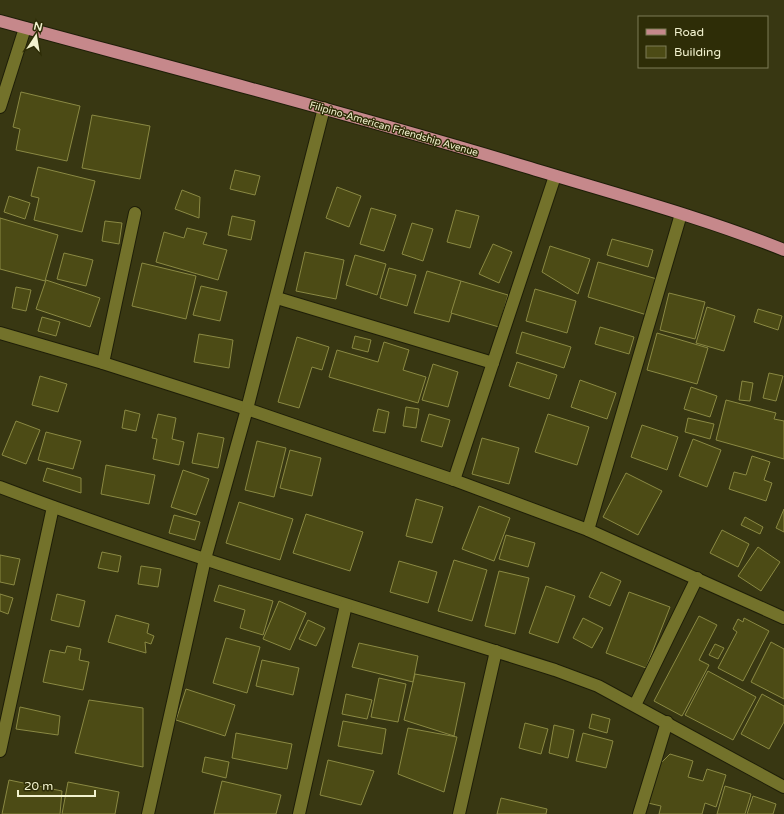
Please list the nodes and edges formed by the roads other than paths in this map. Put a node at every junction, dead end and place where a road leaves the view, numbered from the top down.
1 (0, 21) edge
2 (24, 28) junction
3 (0, 107) edge
4 (324, 108) junction
5 (555, 176) junction
6 (135, 213) dead end
7 (681, 214) junction
8 (784, 250) edge
9 (277, 298) junction
10 (0, 333) edge
11 (103, 363) junction
12 (493, 363) junction
13 (247, 410) junction
14 (454, 480) junction
15 (0, 487) edge
16 (53, 507) junction
17 (588, 530) junction
18 (205, 558) junction
19 (697, 578) junction
20 (346, 605) junction
21 (784, 618) edge
22 (496, 651) junction
23 (635, 705) junction
24 (667, 722) junction
25 (0, 751) edge
26 (784, 787) edge
27 (148, 814) edge
28 (299, 814) edge
29 (459, 814) edge
30 (638, 814) edge

1 - 2 main road, Filipino-American Friendship Avenue
2 - 3 street
2 - 4 main road, Filipino-American Friendship Avenue
4 - 5 main road, Filipino-American Friendship Avenue
4 - 9 street
5 - 7 main road, Filipino-American Friendship Avenue
5 - 12 street
6 - 11 street
7 - 8 main road, Filipino-American Friendship Avenue
7 - 17 street
9 - 12 street
9 - 13 street
10 - 11 street
11 - 13 street
12 - 14 street
13 - 14 street
13 - 18 street
14 - 17 street
15 - 16 street
16 - 18 street
16 - 25 street
17 - 19 street
18 - 20 street
18 - 27 street
19 - 21 street
19 - 23 street
20 - 22 street
20 - 28 street
22 - 23 street
22 - 29 street
23 - 24 street
24 - 26 street
24 - 30 street

